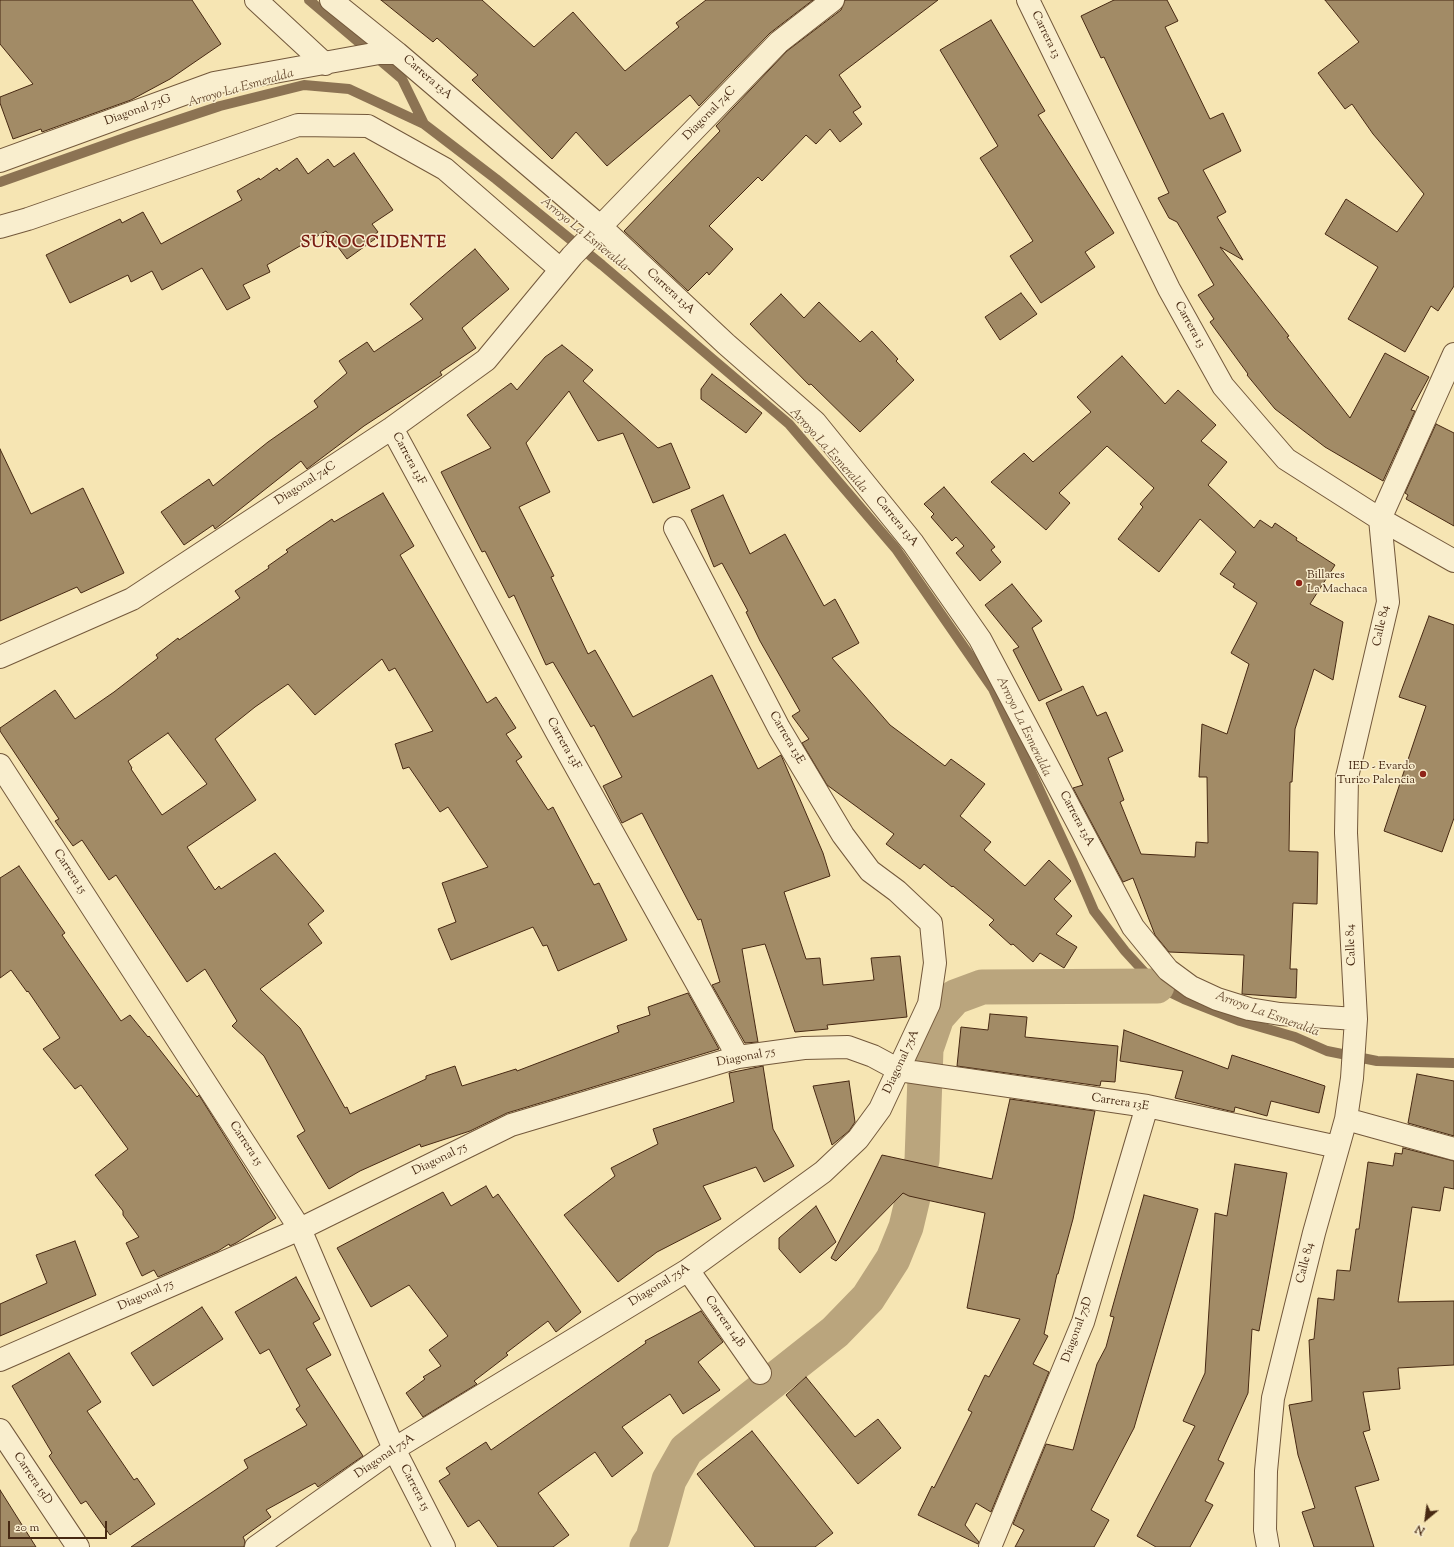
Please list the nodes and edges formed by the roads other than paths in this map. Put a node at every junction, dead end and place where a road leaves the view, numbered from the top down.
1 (256, 0) edge
2 (331, 0) edge
3 (833, 0) edge
4 (1028, 0) edge
5 (388, 53) junction
6 (325, 64) junction
7 (0, 161) edge
8 (0, 227) edge
9 (597, 230) junction
10 (566, 262) junction
11 (1454, 354) edge
12 (392, 428) junction
13 (1380, 519) junction
14 (675, 528) dead end
15 (1454, 561) edge
16 (0, 657) edge
17 (0, 765) edge
18 (931, 923) joint
19 (1356, 1028) junction
20 (738, 1057) junction
21 (905, 1070) junction
22 (1147, 1106) junction
23 (1346, 1119) junction
24 (1338, 1147) junction
25 (1454, 1149) edge
26 (300, 1229) junction
27 (688, 1270) junction
28 (0, 1360) edge
29 (760, 1373) dead end
30 (0, 1430) edge
31 (394, 1449) junction
32 (78, 1547) edge
33 (256, 1547) edge
34 (444, 1547) edge
35 (990, 1547) edge
36 (1268, 1547) edge

1 - 6 street
2 - 5 street, Carrera 13A
3 - 9 street, Diagonal 74C
4 - 13 street, Carrera 13
5 - 6 street, Diagonal 73G
5 - 9 street, Carrera 13A
6 - 7 street, Diagonal 73G
8 - 10 street
9 - 10 street, Diagonal 74C
9 - 19 street, Carrera 13A
10 - 12 street, Diagonal 74C
11 - 13 street, Calle 84
12 - 16 street, Diagonal 74C
12 - 20 street, Carrera 13F
13 - 15 street, Carrera 13
13 - 19 street, Calle 84
14 - 18 street, Carrera 13E
17 - 26 street, Carrera 15
18 - 21 street, Diagonal 75A
19 - 23 street, Calle 84
20 - 21 street, Diagonal 75
20 - 26 street, Diagonal 75
21 - 22 street, Carrera 13E
21 - 27 street, Diagonal 75A
22 - 24 street, Carrera 13E
22 - 35 street, Diagonal 75D
23 - 24 street, Calle 84
23 - 25 street
24 - 36 street, Calle 84
26 - 28 street, Diagonal 75
26 - 31 street, Carrera 15
27 - 29 street, Carrera 14B
27 - 31 street, Diagonal 75A
30 - 32 street, Carrera 15D
31 - 33 street, Diagonal 75A
31 - 34 street, Carrera 15

